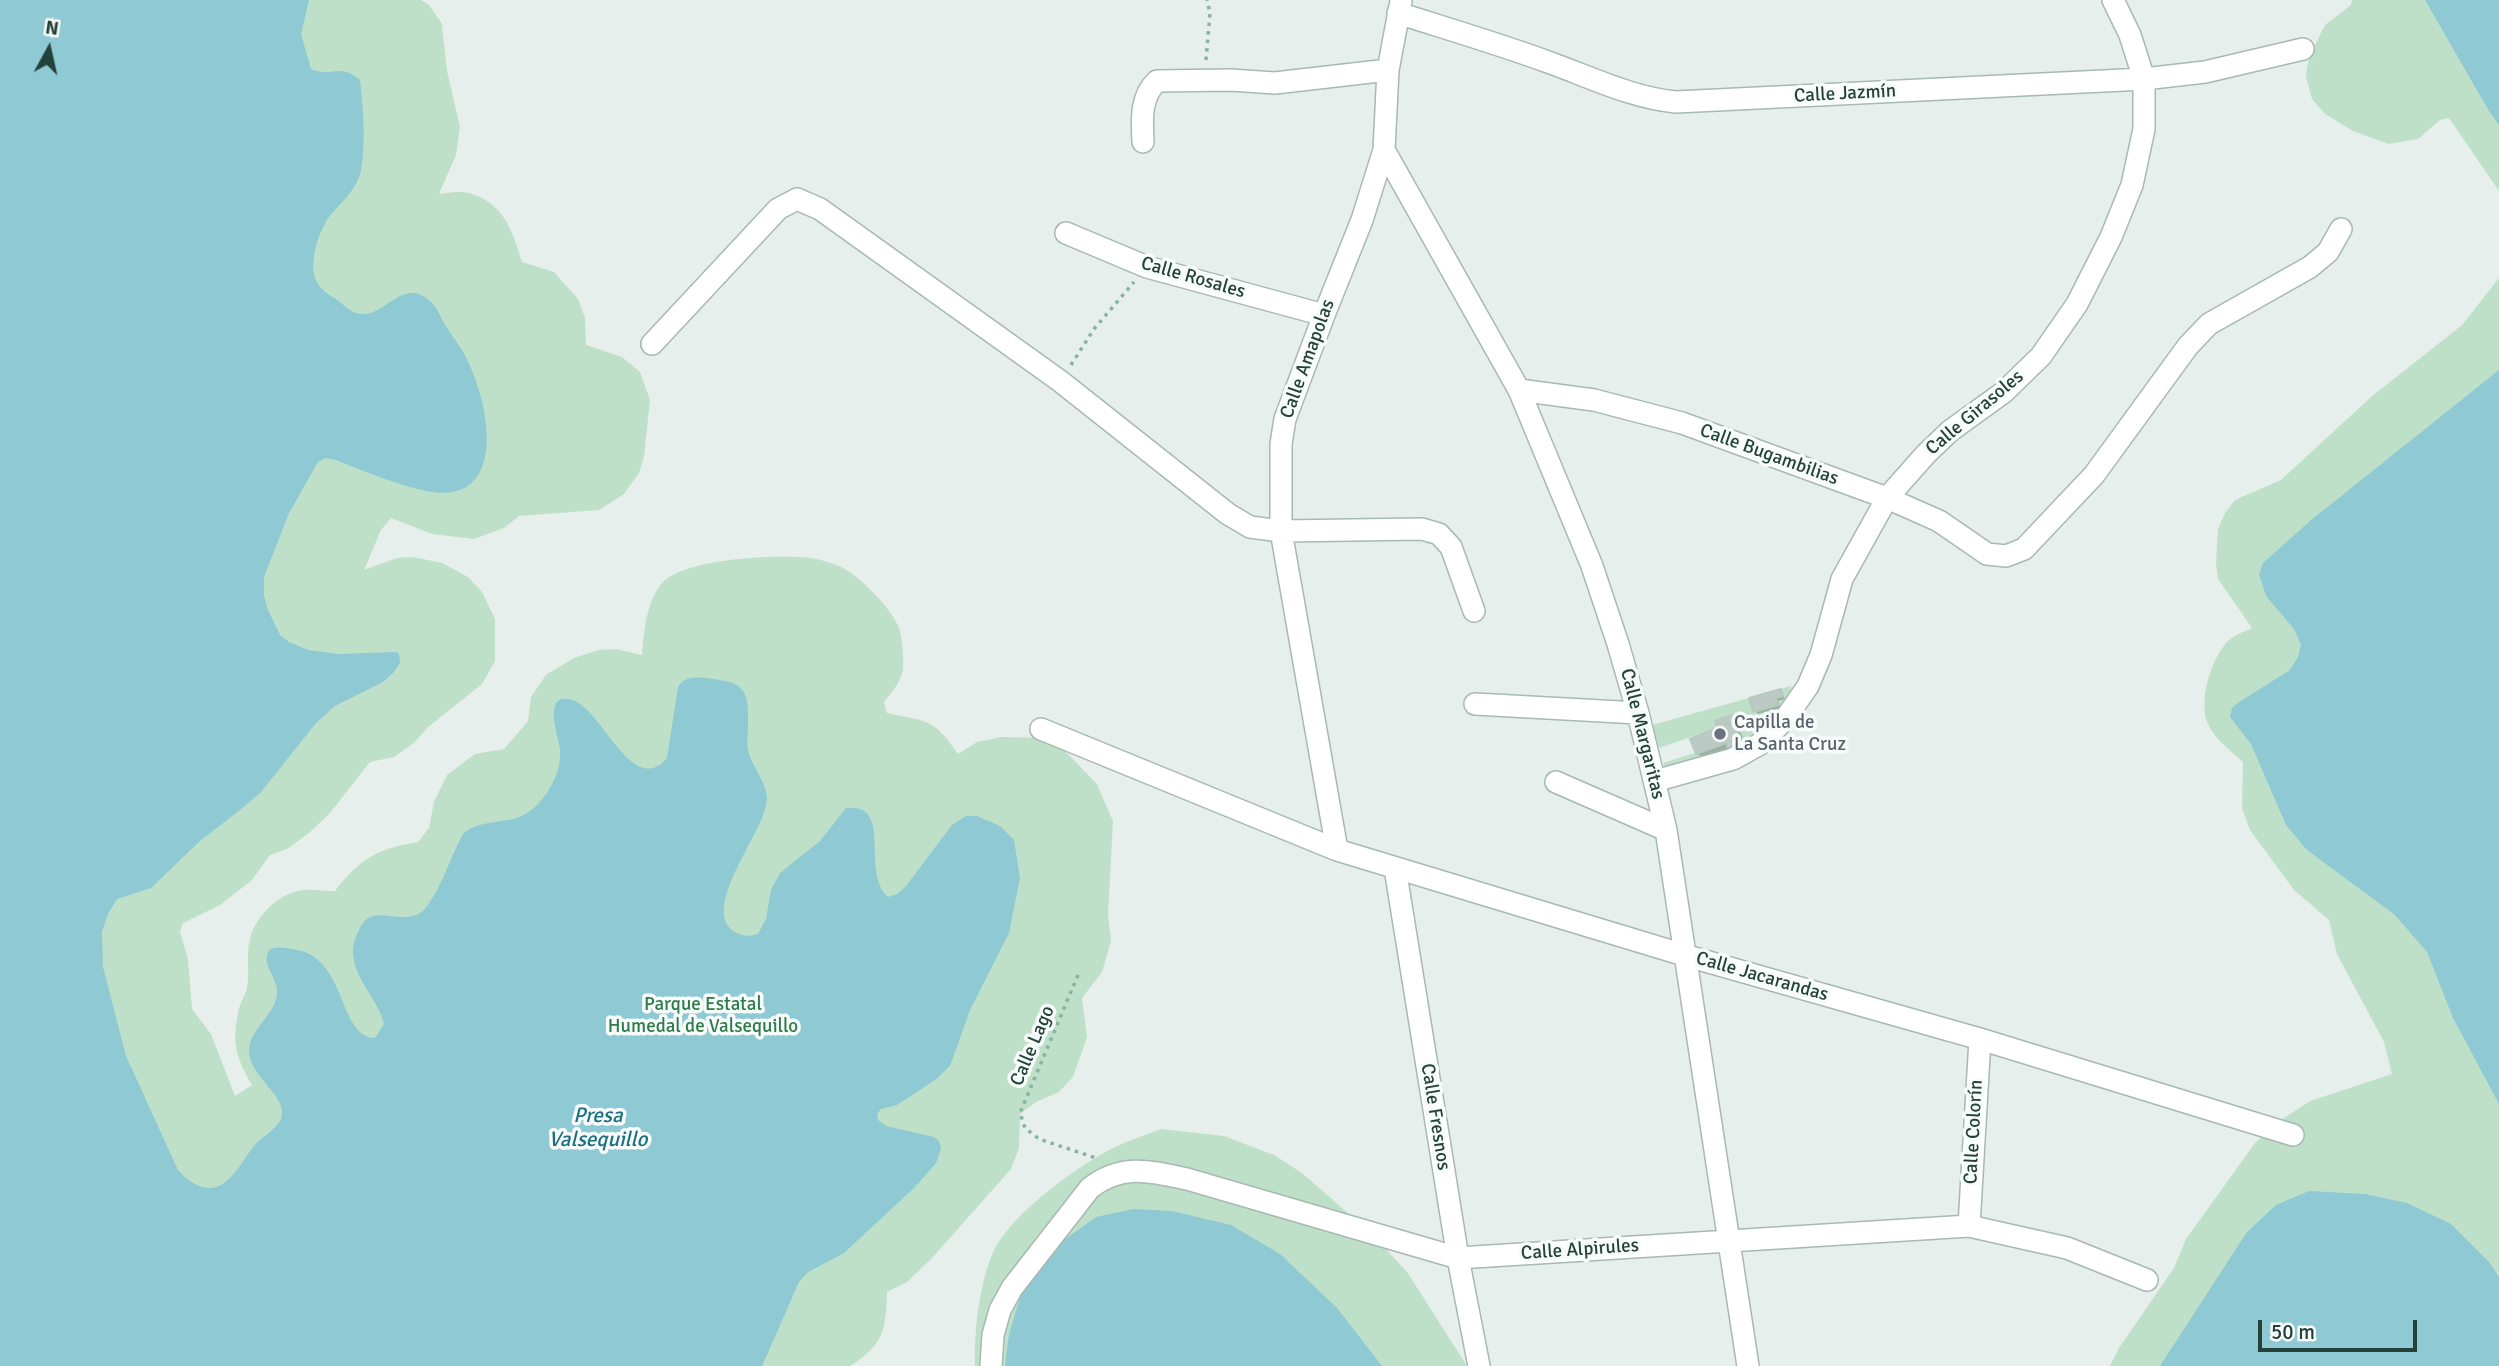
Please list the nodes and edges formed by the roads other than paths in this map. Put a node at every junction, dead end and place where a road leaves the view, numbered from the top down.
1 (2113, 0) edge
2 (1400, 7) edge
3 (2303, 48) dead end
4 (1388, 71) junction
5 (2144, 79) junction
6 (1143, 142) dead end
7 (1384, 150) junction
8 (2341, 229) dead end
9 (1066, 233) dead end
10 (1324, 315) junction
11 (652, 344) dead end
12 (1520, 390) junction
13 (1887, 498) junction
14 (1281, 531) junction
15 (1474, 611) dead end
16 (1475, 704) dead end
17 (1638, 713) junction
18 (1041, 729) dead end
19 (1655, 781) junction
20 (1556, 782) dead end
21 (1666, 830) junction
22 (1337, 850) junction
23 (1395, 868) junction
24 (1684, 955) junction
25 (1980, 1039) junction
26 (2293, 1135) dead end
27 (1969, 1226) junction
28 (1729, 1240) junction
29 (1458, 1258) junction
30 (2147, 1280) dead end
31 (991, 1366) edge
32 (1479, 1366) edge
33 (1748, 1366) edge

1 - 5 street, Calle Girasoles
2 - 4 street, Calle Amapolas
2 - 5 street, Calle Jazmín
3 - 5 street, Calle Jazmín
4 - 6 street
4 - 7 street, Calle Amapolas
5 - 13 street, Calle Girasoles
7 - 10 street, Calle Amapolas
7 - 12 street, Calle Margaritas
8 - 13 street, Calle Bugambilias
9 - 10 street, Calle Rosales
10 - 14 street, Calle Amapolas
11 - 14 street
12 - 13 street, Calle Bugambilias
12 - 17 street, Calle Margaritas
13 - 19 street, Calle Girasoles
14 - 15 street
14 - 22 street, Calle Amapolas
16 - 17 street
17 - 19 street, Calle Margaritas
18 - 22 street, Calle Jacarandas
19 - 21 street, Calle Margaritas
20 - 21 street
21 - 24 street, Calle Margaritas
22 - 23 street, Calle Jacarandas
23 - 24 street, Calle Jacarandas
23 - 29 street, Calle Fresnos
24 - 25 street, Calle Jacarandas
24 - 28 street, Calle Margaritas
25 - 26 street, Calle Jacarandas
25 - 27 street, Calle Colorín
27 - 28 street, Calle Alpirules
27 - 30 street, Calle Alpirules
28 - 29 street, Calle Alpirules
28 - 33 street, Calle Margaritas
29 - 31 street, Calle Alpirules
29 - 32 street, Calle Fresnos

